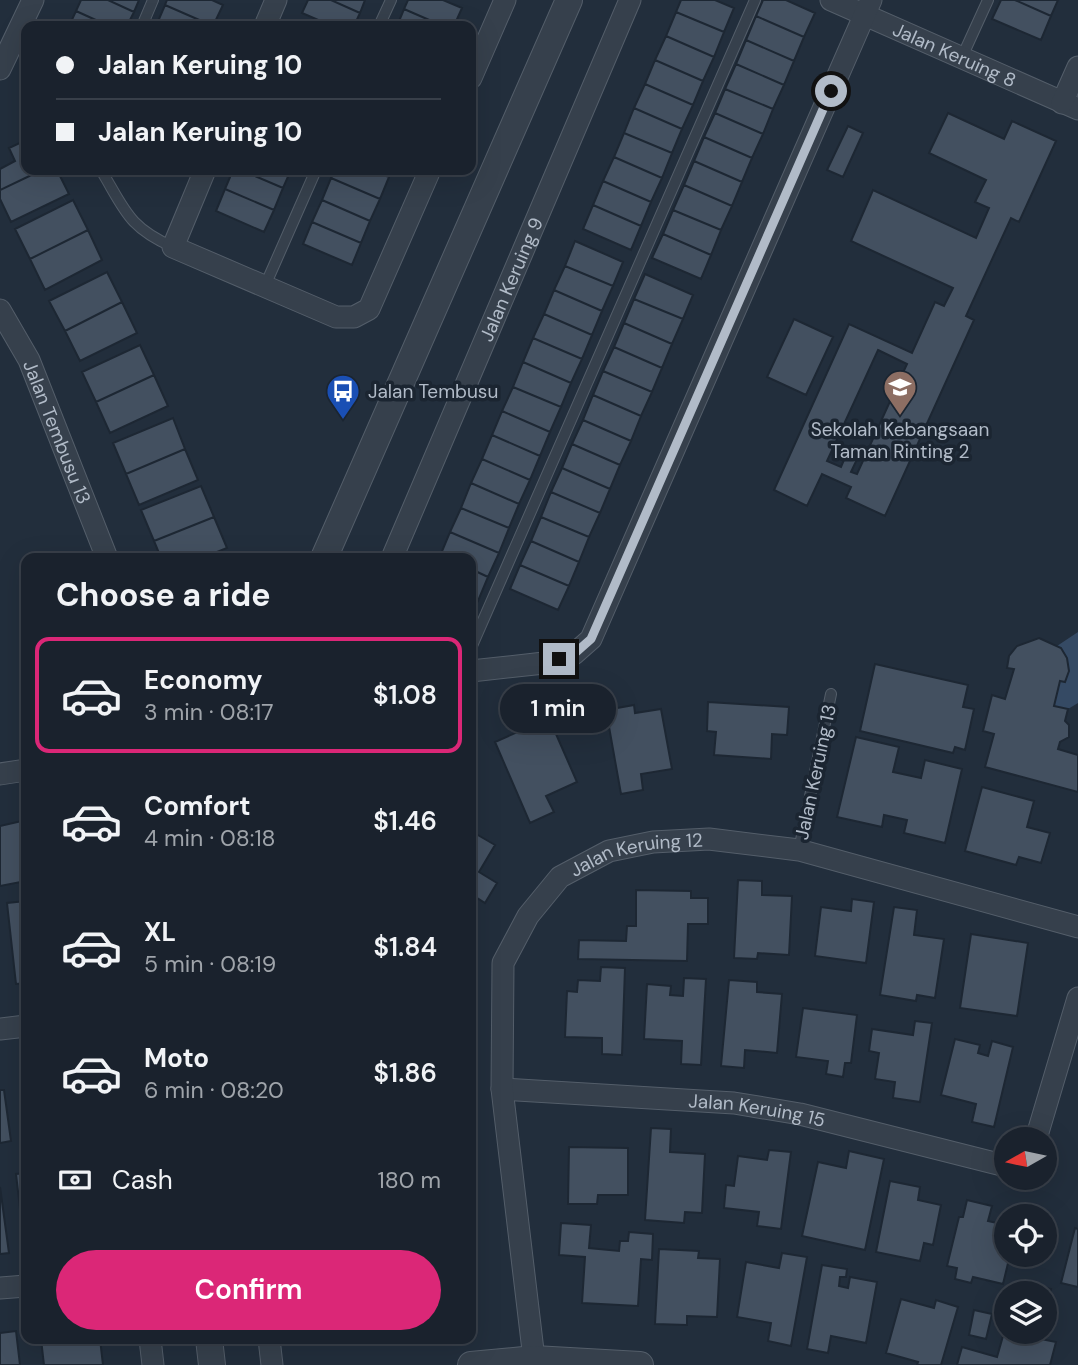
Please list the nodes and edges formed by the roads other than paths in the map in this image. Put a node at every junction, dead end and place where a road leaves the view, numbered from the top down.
1 (33, 0) edge
2 (153, 0) edge
3 (276, 0) edge
4 (391, 0) edge
5 (505, 0) edge
6 (569, 0) edge
7 (630, 0) edge
8 (755, 0) edge
9 (831, 0) edge
10 (988, 0) edge
11 (868, 7) edge
12 (23, 21) edge
13 (144, 21) edge
14 (267, 21) edge
15 (381, 21) edge
16 (21, 25) edge
17 (962, 57) junction
18 (476, 67) edge
19 (1078, 67) edge
20 (0, 69) edge
21 (1070, 106) edge
22 (104, 175) edge
23 (203, 175) edge
24 (314, 175) edge
25 (428, 175) edge
26 (173, 247) junction
27 (264, 288) junction
28 (0, 310) edge
29 (105, 553) edge
30 (326, 553) edge
31 (394, 553) edge
32 (476, 638) edge
33 (476, 670) edge
34 (831, 694) dead end
35 (21, 771) edge
36 (0, 774) edge
37 (799, 850) junction
38 (1078, 927) edge
39 (1078, 998) edge
40 (21, 1027) edge
41 (0, 1029) edge
42 (502, 1089) junction
43 (1040, 1127) edge
44 (994, 1163) edge
45 (21, 1286) edge
46 (0, 1288) edge
47 (151, 1344) edge
48 (210, 1344) edge
49 (270, 1344) edge
50 (534, 1359) junction
51 (153, 1365) edge
52 (212, 1365) edge
53 (272, 1365) edge
54 (471, 1365) edge
55 (640, 1365) edge

1 - 12 street
2 - 13 lane
3 - 14 street
4 - 15 lane
5 - 18 street
6 - 30 street
7 - 31 street, Jalan Keruing 9
8 - 32 lane
9 - 11 street, Jalan Keruing 8
10 - 17 lane
11 - 17 street, Jalan Keruing 8
11 - 33 street
16 - 20 street
17 - 21 street, Jalan Keruing 8
19 - 21 street
22 - 26 lane
23 - 26 street
24 - 27 lane
25 - 27 street
26 - 27 street
28 - 29 street, Jalan Tembusu 13
34 - 37 lane, Jalan Keruing 13
35 - 36 street
37 - 38 street, Jalan Keruing 12
37 - 42 street, Jalan Keruing 12
39 - 43 street
40 - 41 street
42 - 44 street, Jalan Keruing 15
42 - 50 street, Jalan Keruing 12
45 - 46 street
47 - 51 street
48 - 52 street
49 - 53 street
50 - 54 street
50 - 55 street

